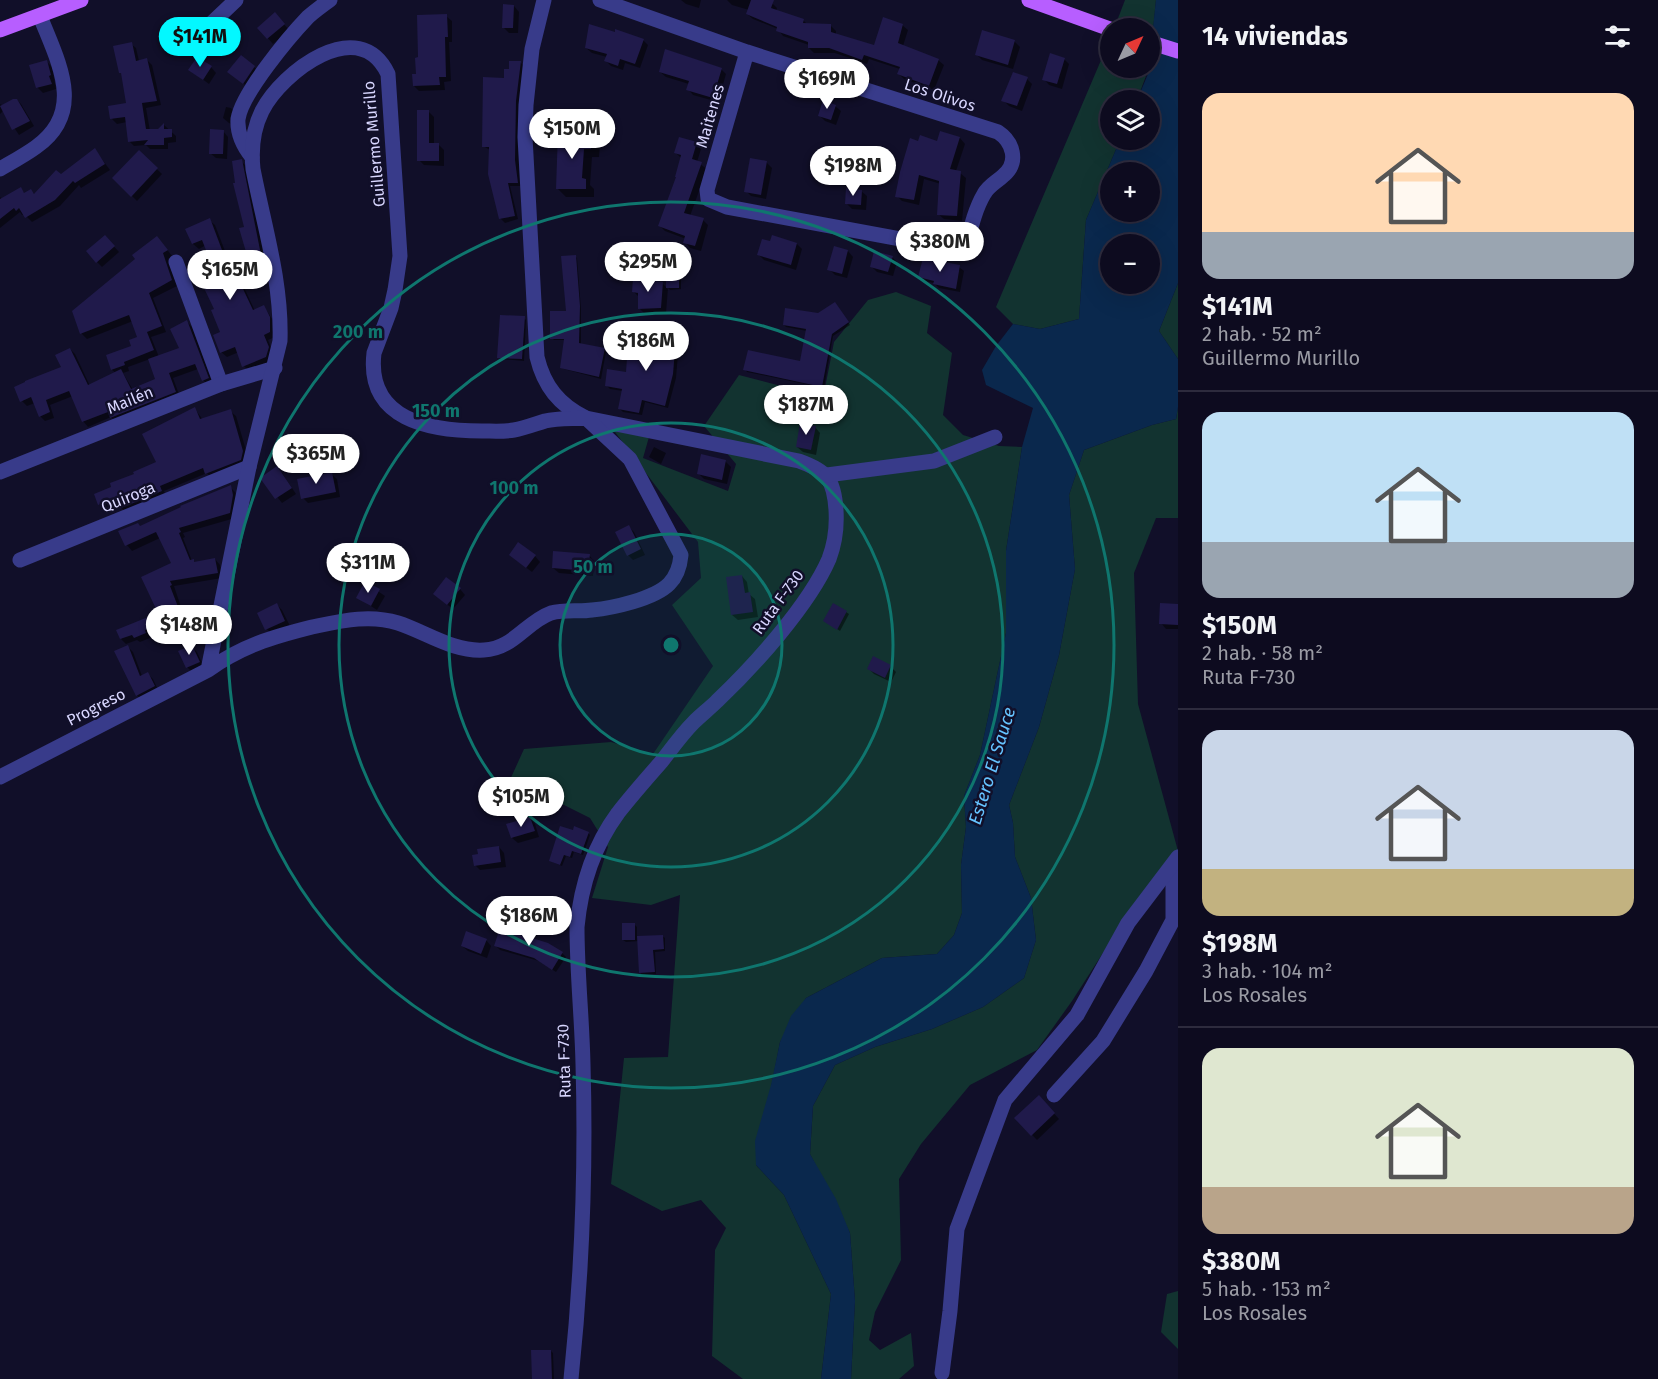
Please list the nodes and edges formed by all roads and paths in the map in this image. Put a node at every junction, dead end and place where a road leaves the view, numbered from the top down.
1 (81, 0) edge
2 (236, 0) edge
3 (330, 0) edge
4 (544, 0) edge
5 (600, 0) edge
6 (1029, 0) edge
7 (40, 16) junction
8 (1100, 25) edge
9 (0, 30) edge
10 (197, 37) dead end
11 (1160, 45) edge
12 (1178, 51) edge
13 (747, 52) junction
14 (252, 157) junction
15 (0, 169) edge
16 (965, 251) joint
17 (176, 262) dead end
18 (275, 368) junction
19 (221, 384) junction
20 (586, 418) junction
21 (995, 437) dead end
22 (249, 467) junction
23 (0, 472) edge
24 (827, 475) junction
25 (20, 560) dead end
26 (208, 670) junction
27 (0, 777) edge
28 (1178, 858) edge
29 (1054, 1095) dead end
30 (942, 1373) dead end
31 (571, 1379) edge

1 - 7 main road
2 - 10 street
3 - 14 street
4 - 20 street
5 - 13 street, Los Olivos
6 - 8 main road
7 - 9 main road
7 - 15 street
11 - 12 main road
13 - 16 street, Los Olivos
13 - 16 street, Maitenes
14 - 18 street, Guillermo Murillo
14 - 20 street, Guillermo Murillo
17 - 19 street
18 - 19 street, Mailén
18 - 22 street, Guillermo Murillo
19 - 23 street, Mailén
20 - 24 street
20 - 26 street, Progreso
21 - 24 street
22 - 25 street, Quiroga
22 - 26 street, Guillermo Murillo
24 - 31 street, Ruta F-730
26 - 27 street, Progreso
28 - 29 street
28 - 30 street

